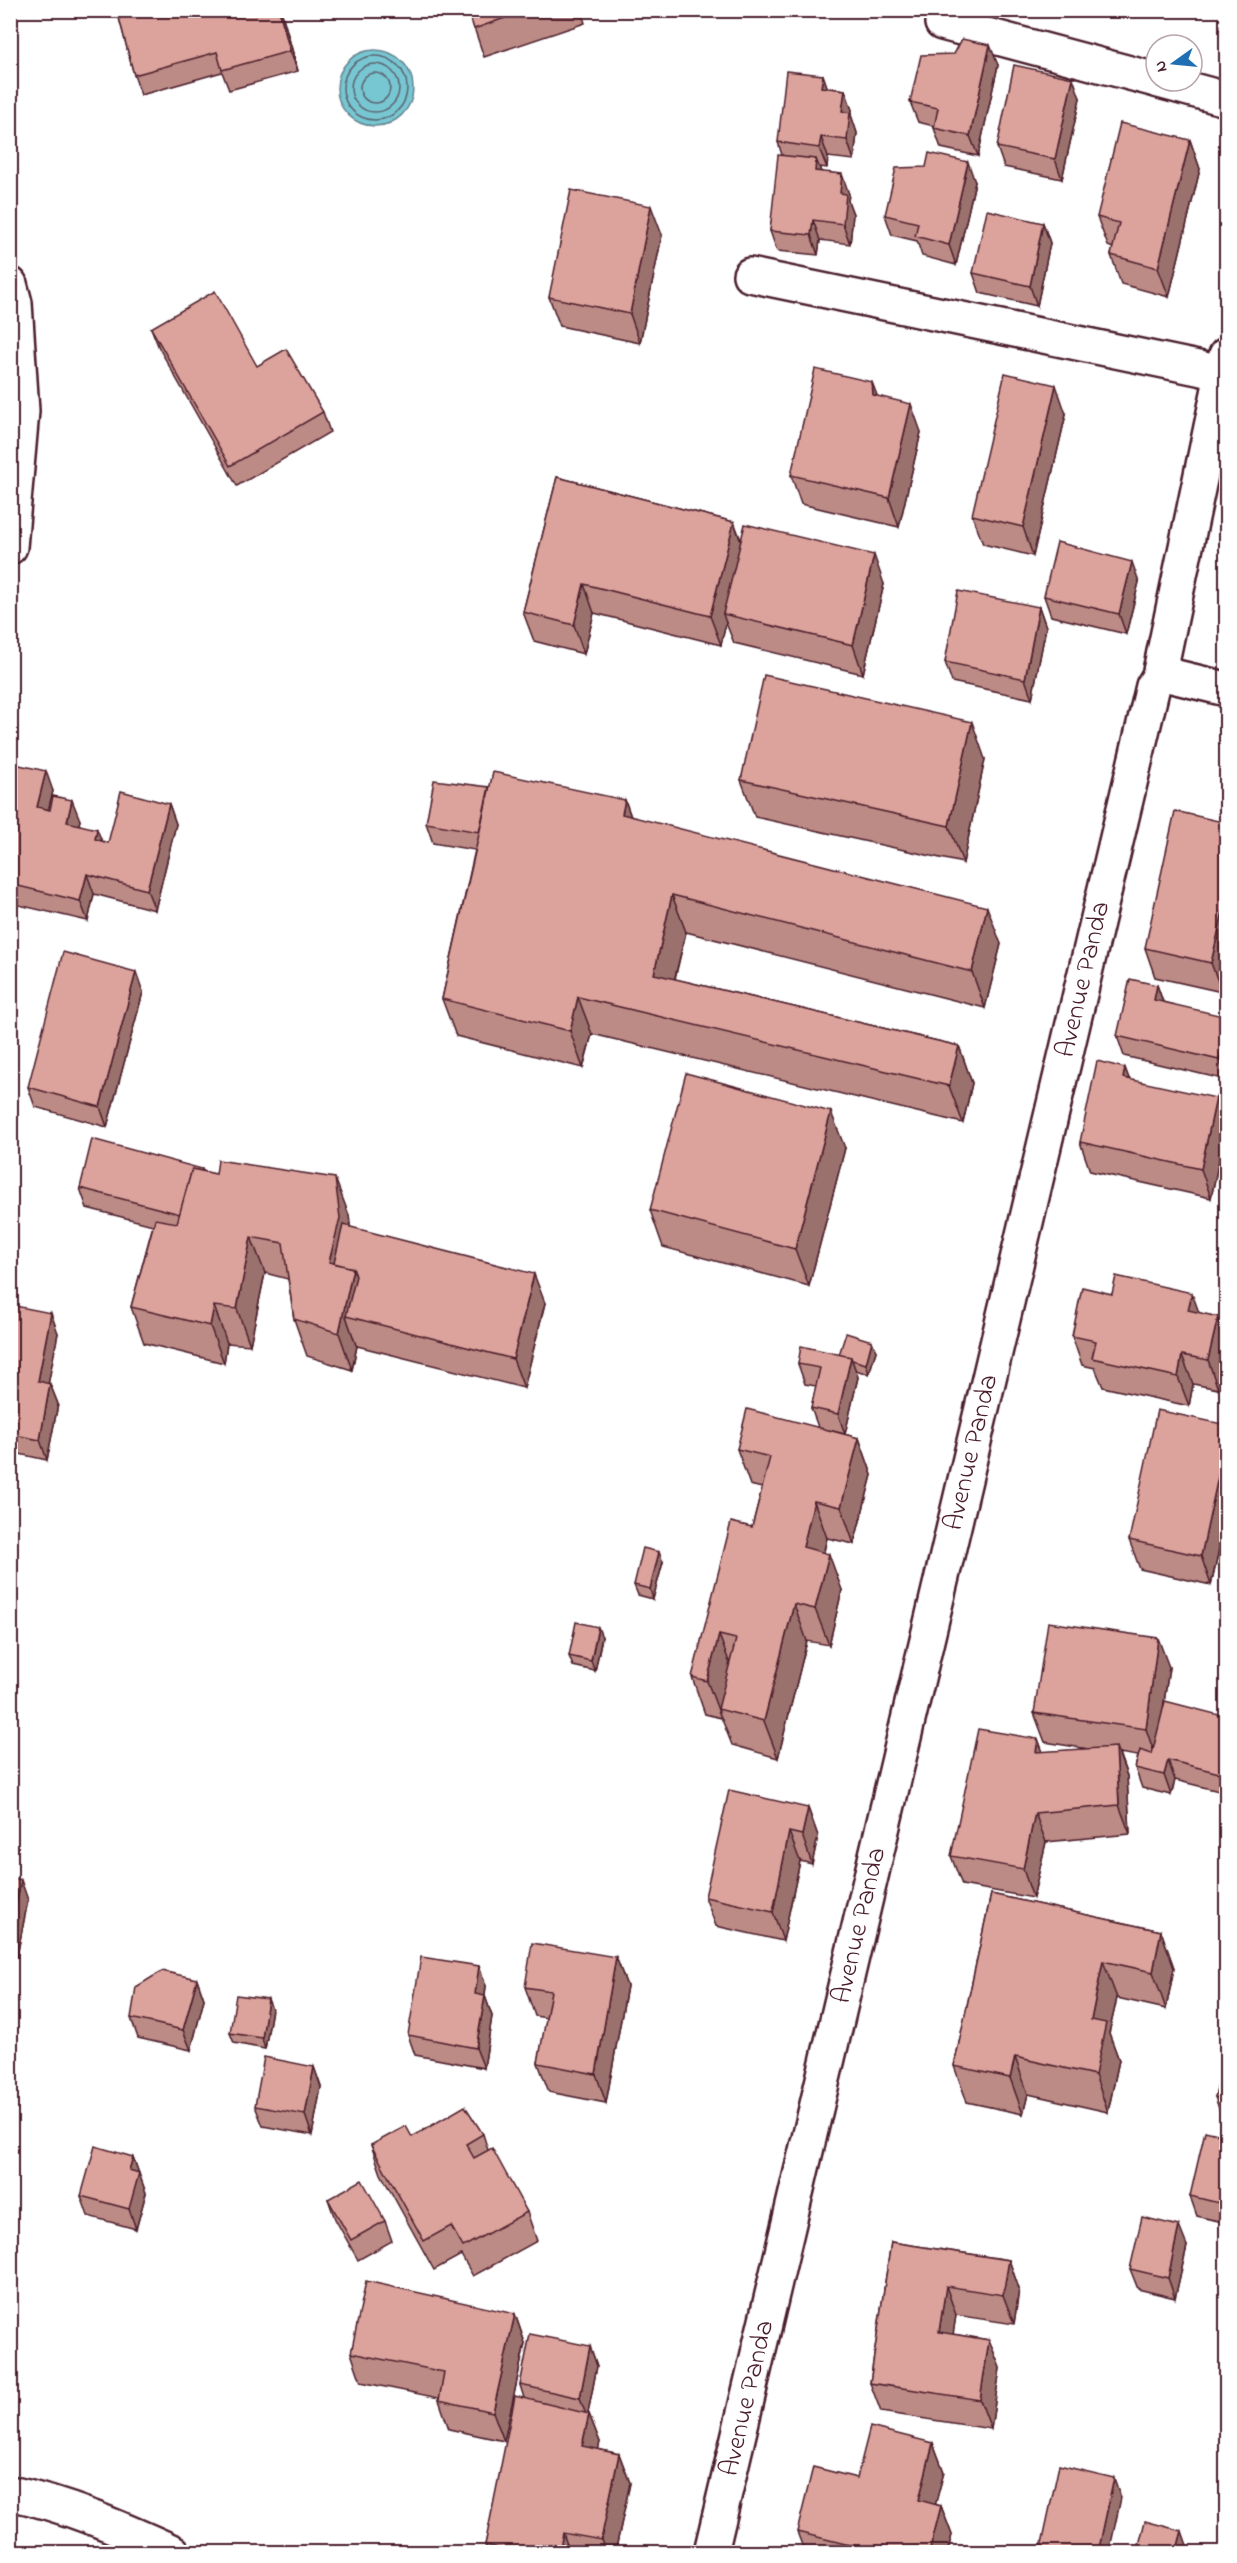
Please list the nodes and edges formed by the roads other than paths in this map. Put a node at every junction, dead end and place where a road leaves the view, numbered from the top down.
1 (942, 23) dead end
2 (1144, 77) edge
3 (1204, 93) edge
4 (1227, 99) edge
5 (750, 275) dead end
6 (10, 284) edge
7 (1224, 364) edge
8 (10, 547) edge
9 (1159, 676) junction
10 (1227, 689) edge
11 (10, 2493) edge
12 (173, 2553) edge
13 (711, 2553) edge

1 - 2 street
3 - 4 street
5 - 7 street
6 - 8 street
7 - 9 street, Avenue Panda
9 - 10 street
9 - 13 street, Avenue Panda
11 - 12 street

